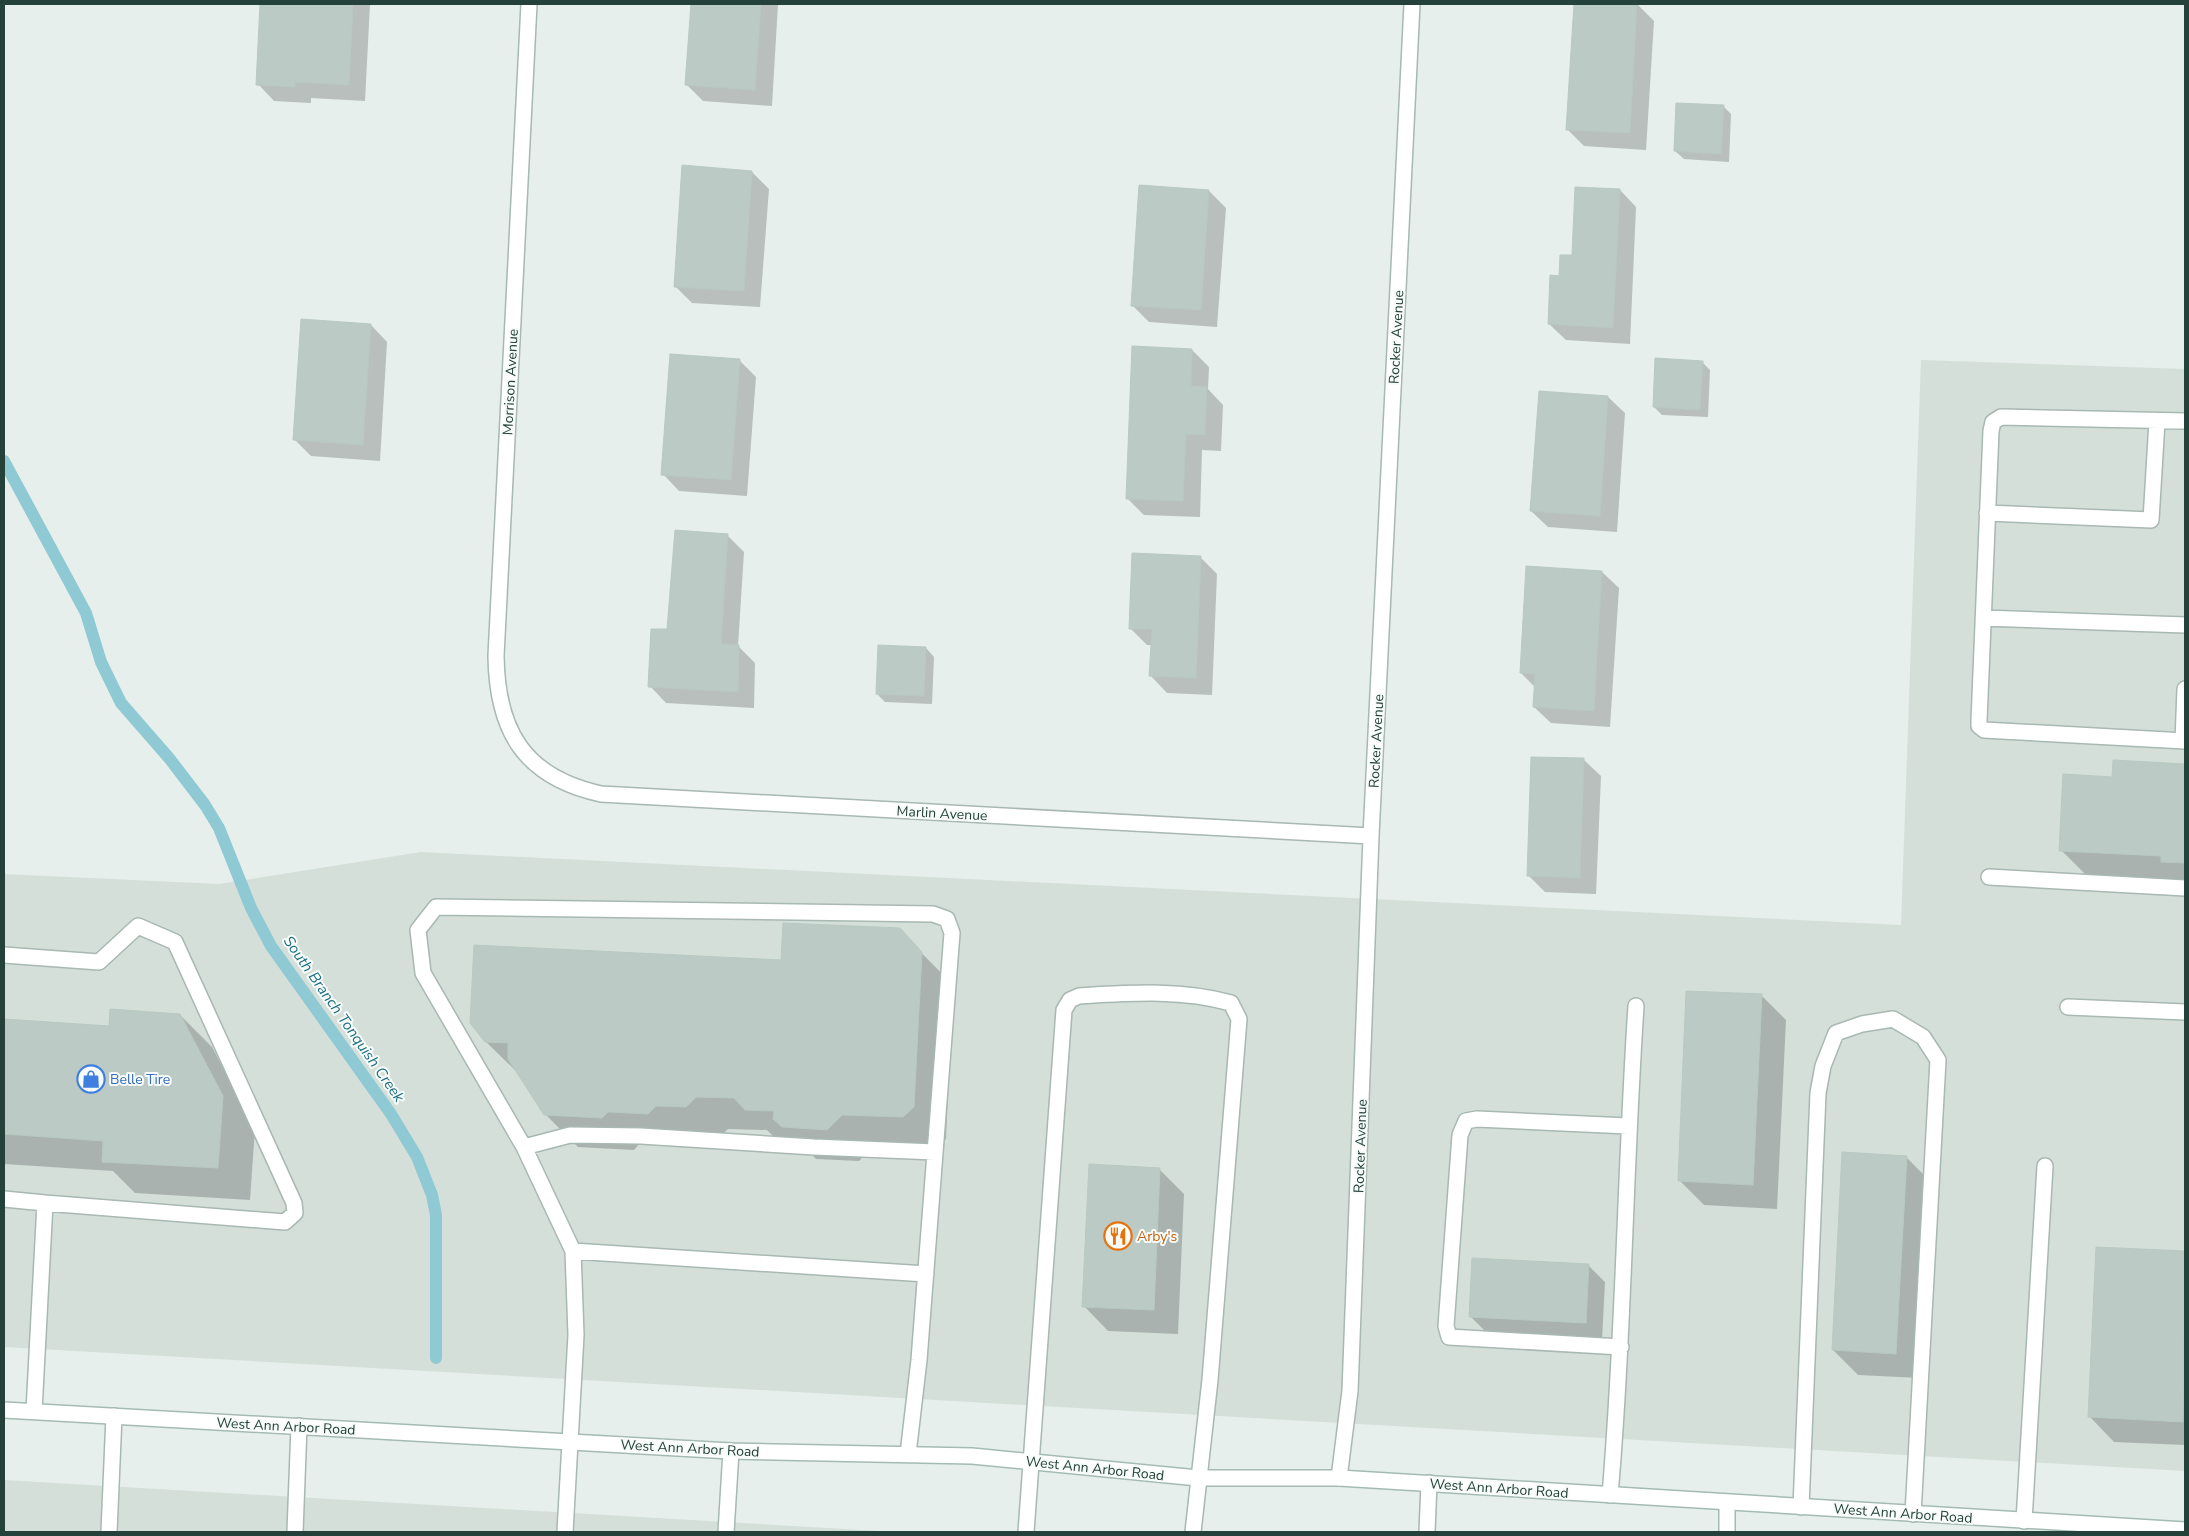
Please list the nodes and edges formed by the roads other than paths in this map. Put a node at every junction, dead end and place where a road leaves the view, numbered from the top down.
1 (529, 4) edge
2 (1412, 4) edge
3 (2157, 420) junction
4 (2185, 421) edge
5 (1987, 513) junction
6 (1983, 618) junction
7 (2185, 625) edge
8 (2185, 689) edge
9 (2184, 741) edge
10 (525, 754) joint
11 (1372, 836) junction
12 (1989, 877) dead end
13 (2185, 888) edge
14 (4, 955) edge
15 (1636, 1006) dead end
16 (2068, 1007) dead end
17 (2185, 1012) edge
18 (1628, 1126) junction
19 (524, 1147) junction
20 (935, 1152) junction
21 (2045, 1166) dead end
22 (4, 1200) edge
23 (45, 1202) junction
24 (573, 1251) junction
25 (926, 1274) junction
26 (1621, 1347) junction
27 (4, 1410) edge
28 (34, 1411) junction
29 (114, 1416) junction
30 (299, 1426) junction
31 (568, 1440) junction
32 (731, 1451) junction
33 (908, 1454) junction
34 (1032, 1462) junction
35 (1198, 1478) junction
36 (1338, 1478) junction
37 (1429, 1483) junction
38 (1610, 1495) junction
39 (1727, 1503) junction
40 (1802, 1507) junction
41 (1913, 1514) junction
42 (2024, 1520) junction
43 (2090, 1528) edge
44 (2185, 1530) edge
45 (109, 1532) edge
46 (295, 1532) edge
47 (566, 1532) edge
48 (726, 1532) edge
49 (1026, 1532) edge
50 (1193, 1532) edge
51 (1426, 1532) edge
52 (1727, 1532) edge

1 - 10 street, Morrison Avenue
2 - 11 street, Rocker Avenue
3 - 4 street
3 - 5 street
3 - 5 street
5 - 6 street
6 - 7 street
6 - 9 street
8 - 9 street
10 - 11 street, Marlin Avenue
11 - 36 street, Rocker Avenue
12 - 13 street
14 - 23 street
15 - 18 street
16 - 17 street
18 - 26 street
18 - 26 street
19 - 20 street
19 - 20 street
19 - 24 street
20 - 25 street
21 - 42 street
22 - 23 street
23 - 28 street
24 - 25 street
24 - 31 street
25 - 33 street
26 - 38 street
27 - 28 street, West Ann Arbor Road
28 - 29 street, West Ann Arbor Road
29 - 30 street, West Ann Arbor Road
29 - 45 street
30 - 31 street, West Ann Arbor Road
30 - 46 street
31 - 32 street, West Ann Arbor Road
31 - 47 street
32 - 33 street, West Ann Arbor Road
32 - 48 street
33 - 34 street, West Ann Arbor Road
34 - 35 street, West Ann Arbor Road
34 - 35 street
34 - 49 street
35 - 36 street, West Ann Arbor Road
35 - 50 street
36 - 37 street, West Ann Arbor Road
37 - 38 street, West Ann Arbor Road
37 - 51 street
38 - 39 street, West Ann Arbor Road
39 - 40 street, West Ann Arbor Road
39 - 52 street
40 - 41 street, West Ann Arbor Road
40 - 41 street
41 - 42 street, West Ann Arbor Road
42 - 43 street, West Ann Arbor Road
43 - 44 street, West Ann Arbor Road

